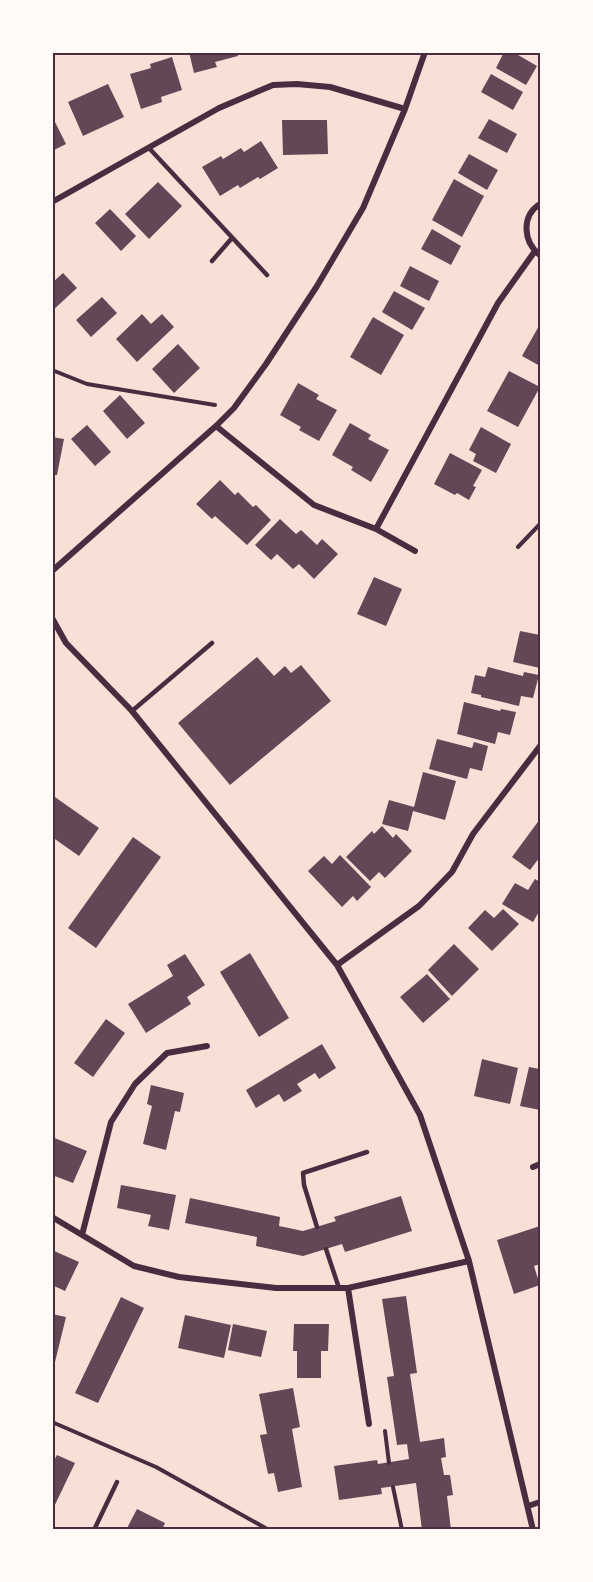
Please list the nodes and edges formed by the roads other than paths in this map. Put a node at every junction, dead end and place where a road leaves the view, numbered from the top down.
1 (424, 52) edge
2 (405, 109) junction
3 (149, 148) junction
4 (52, 202) edge
5 (540, 204) edge
6 (232, 238) junction
7 (538, 253) edge
8 (212, 261) dead end
9 (267, 275) dead end
10 (216, 426) junction
11 (376, 529) junction
12 (415, 551) dead end
13 (52, 571) edge
14 (52, 618) edge
15 (212, 643) dead end
16 (132, 711) junction
17 (540, 746) edge
18 (337, 965) junction
19 (207, 1046) dead end
20 (367, 1152) dead end
21 (540, 1164) edge
22 (533, 1167) dead end
23 (52, 1217) edge
24 (317, 1227) dead end
25 (82, 1235) junction
26 (326, 1249) dead end
27 (469, 1261) junction
28 (339, 1288) junction
29 (348, 1288) junction
30 (369, 1424) road end
31 (117, 1482) dead end
32 (540, 1502) edge
33 (528, 1506) junction
34 (94, 1530) edge
35 (533, 1530) edge

1 - 2 street
2 - 3 street
2 - 10 street
3 - 4 street
3 - 6 lane
5 - 7 street
6 - 8 lane
6 - 9 lane
7 - 11 street
10 - 11 street
10 - 13 street
11 - 12 street
14 - 16 street
15 - 16 lane
16 - 18 street
17 - 18 street
18 - 27 street
19 - 25 street
20 - 24 lane
21 - 22 street
23 - 25 street
25 - 28 street
26 - 28 lane
27 - 29 street
27 - 33 street
28 - 29 street
29 - 30 street
31 - 34 lane
32 - 33 street
33 - 35 street

